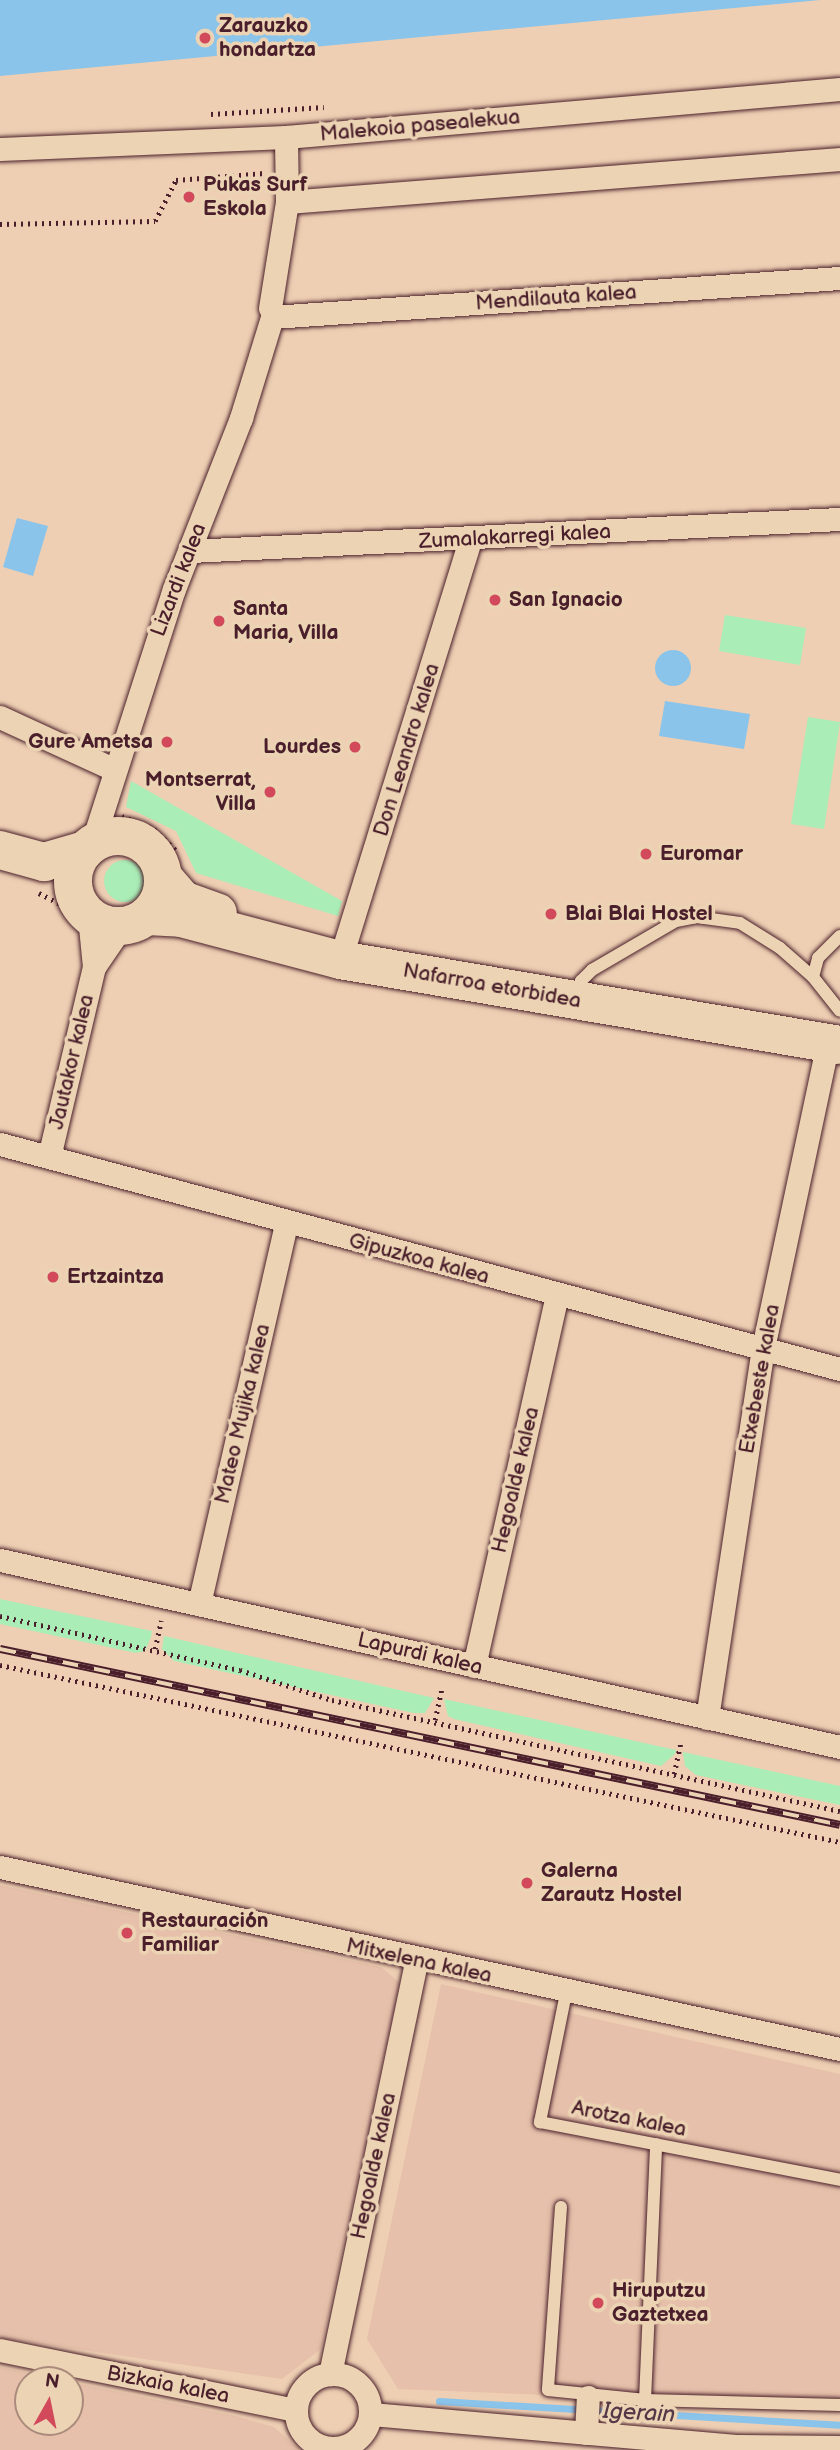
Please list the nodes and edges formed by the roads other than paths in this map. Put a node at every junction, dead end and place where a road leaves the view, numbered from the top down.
1 (840, 89) edge
2 (286, 137) junction
3 (0, 149) edge
4 (840, 159) edge
5 (287, 202) junction
6 (840, 278) edge
7 (271, 313) junction
8 (840, 519) edge
9 (470, 539) junction
10 (190, 551) junction
11 (0, 717) edge
12 (113, 769) junction
13 (88, 847) junction
14 (0, 850) edge
15 (0, 872) edge
16 (163, 877) junction
17 (102, 915) junction
18 (840, 936) edge
19 (343, 951) junction
20 (94, 967) junction
21 (813, 977) junction
22 (578, 990) junction
23 (837, 1031) edge
24 (0, 1144) edge
25 (49, 1157) junction
26 (286, 1224) junction
27 (557, 1295) junction
28 (763, 1348) junction
29 (840, 1368) edge
30 (0, 1560) edge
31 (200, 1604) junction
32 (474, 1666) junction
33 (707, 1718) junction
34 (840, 1747) edge
35 (0, 1867) edge
36 (417, 1958) junction
37 (566, 1993) junction
38 (840, 2049) edge
39 (656, 2144) junction
40 (840, 2180) edge
41 (561, 2207) dead end
42 (0, 2350) edge
43 (330, 2374) junction
44 (588, 2397) junction
45 (645, 2400) junction
46 (840, 2405) edge
47 (295, 2410) junction
48 (371, 2414) junction
49 (586, 2433) junction
50 (840, 2447) edge
51 (318, 2448) edge
52 (747, 2448) edge

1 - 2 street, Malekoia pasealekua
2 - 3 street, Malekoia pasealekua
2 - 5 street, Lizardi kalea
4 - 5 street
5 - 7 street, Lizardi kalea
6 - 7 street, Mendilauta kalea
7 - 10 street, Lizardi kalea
8 - 9 street, Zumalakarregi kalea
9 - 10 street, Zumalakarregi kalea
9 - 19 street, Don Leandro kalea
10 - 12 street, Lizardi kalea
11 - 12 street
12 - 13 street, Lizardi kalea
13 - 14 highway
13 - 16 highway
13 - 17 highway
15 - 17 highway, Nafarroa etorbidea
16 - 17 highway
16 - 19 highway, Nafarroa etorbidea
17 - 19 highway, Nafarroa etorbidea
17 - 20 street, Jautakor kalea
17 - 20 street, Jautakor kalea
18 - 21 lane
19 - 22 highway, Nafarroa etorbidea
20 - 25 street, Jautakor kalea
21 - 22 lane
21 - 23 lane
22 - 23 highway, Nafarroa etorbidea
23 - 28 street, Etxebeste kalea
24 - 25 street, Gipuzkoa kalea
25 - 26 street, Gipuzkoa kalea
26 - 27 street, Gipuzkoa kalea
26 - 31 street, Mateo Mujika kalea
27 - 28 street, Gipuzkoa kalea
27 - 32 street, Hegoalde kalea
28 - 29 street, Gipuzkoa kalea
28 - 33 street, Etxebeste kalea
30 - 31 street, Lapurdi kalea
31 - 32 street, Lapurdi kalea
32 - 33 street, Lapurdi kalea
33 - 34 street, Lapurdi kalea
35 - 36 street, Mitxelena kalea
36 - 37 street, Mitxelena kalea
36 - 43 street, Hegoalde kalea
37 - 38 street, Mitxelena kalea
37 - 39 lane, Arotza kalea
39 - 40 lane, Arotza kalea
39 - 45 lane
41 - 44 lane
42 - 47 street, Bizkaia kalea
43 - 47 street
43 - 48 street
44 - 45 lane
44 - 49 street
45 - 46 lane
47 - 51 street
48 - 49 street
48 - 51 street
49 - 52 street
50 - 52 street

